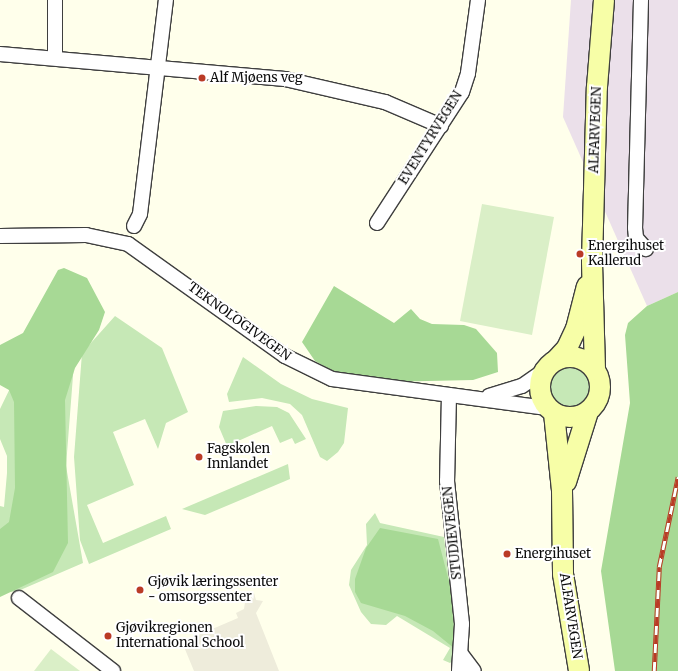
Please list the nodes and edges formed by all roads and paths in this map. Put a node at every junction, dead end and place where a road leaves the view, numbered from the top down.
1 (55, 0) edge
2 (166, 0) edge
3 (478, 0) edge
4 (604, 0) edge
5 (641, 0) edge
6 (0, 54) edge
7 (55, 56) junction
8 (157, 65) junction
9 (441, 126) junction
10 (377, 223) dead end
11 (134, 226) dead end
12 (0, 236) edge
13 (646, 250) dead end
14 (592, 261) junction
15 (550, 365) junction
16 (595, 370) junction
17 (449, 395) junction
18 (486, 397) junction
19 (550, 411) junction
20 (588, 412) junction
21 (562, 490) junction
22 (19, 598) dead end
23 (461, 654) junction
24 (113, 671) edge
25 (459, 671) edge
26 (474, 671) edge
27 (579, 671) edge

1 - 7 street
2 - 8 street
3 - 9 street, EVENTYRVEGEN
4 - 14 main road, ALFARVEGEN
5 - 13 street
6 - 7 street
7 - 8 street
8 - 9 street
8 - 11 street
9 - 10 street, EVENTYRVEGEN
12 - 17 street, TEKNOLOGIVEGEN
14 - 15 main road, ALFARVEGEN
14 - 16 main road, ALFARVEGEN
15 - 16 main road
15 - 18 street, TEKNOLOGIVEGEN
15 - 19 main road
16 - 20 main road
17 - 18 street, TEKNOLOGIVEGEN
17 - 23 street, STUDIEVEGEN
18 - 19 street, TEKNOLOGIVEGEN
19 - 20 main road
19 - 21 main road, ALFARVEGEN
20 - 21 main road, ALFARVEGEN
21 - 27 main road, ALFARVEGEN
22 - 24 street
23 - 25 street, STUDIEVEGEN
23 - 26 street

